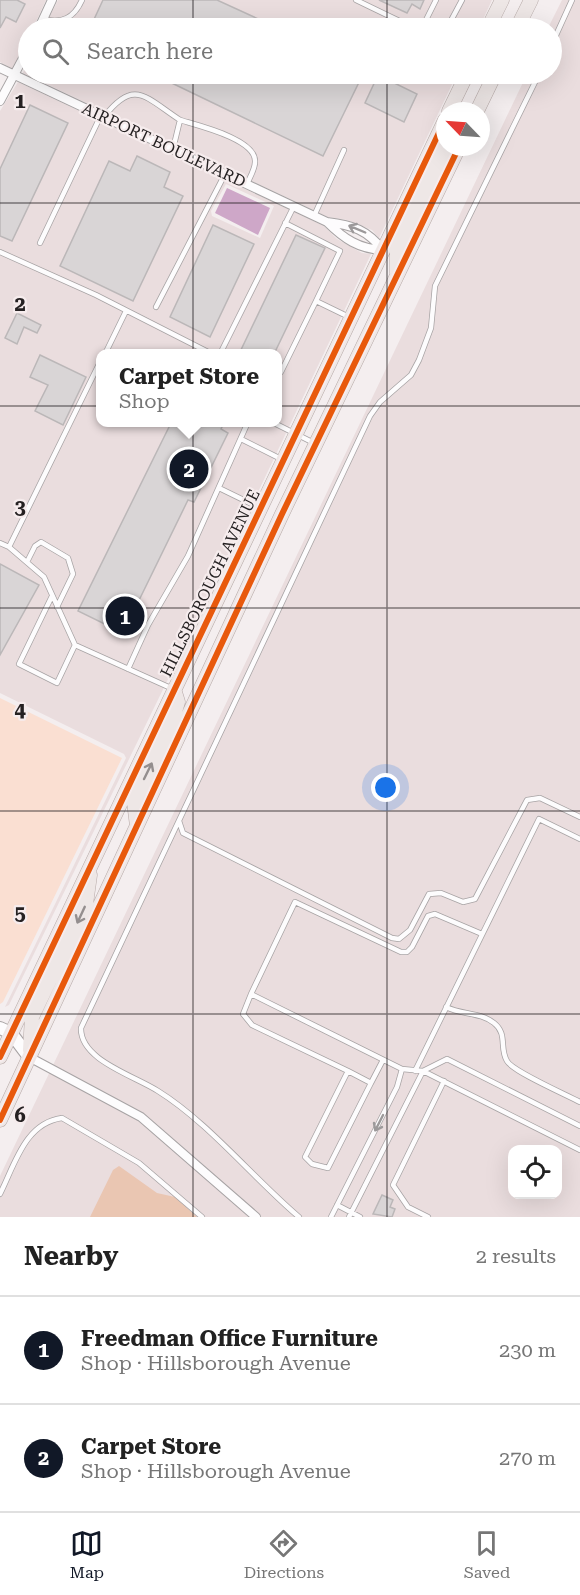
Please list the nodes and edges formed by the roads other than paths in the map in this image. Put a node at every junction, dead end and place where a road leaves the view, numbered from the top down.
1 (52, 0) edge
2 (82, 0) edge
3 (356, 0) edge
4 (436, 0) edge
5 (462, 0) edge
6 (502, 0) edge
7 (531, 0) edge
8 (572, 0) edge
9 (43, 18) edge
10 (68, 18) edge
11 (393, 18) edge
12 (427, 18) edge
13 (452, 18) edge
14 (493, 18) edge
15 (522, 18) edge
16 (562, 22) edge
17 (0, 68) edge
18 (18, 71) edge
19 (16, 75) junction
20 (35, 84) edge
21 (462, 84) edge
22 (490, 84) edge
23 (534, 84) edge
24 (0, 101) edge
25 (453, 102) edge
26 (481, 102) edge
27 (102, 116) junction
28 (180, 120) junction
29 (436, 148) edge
30 (173, 149) junction
31 (344, 150) dead end
32 (442, 156) edge
33 (455, 156) edge
34 (225, 174) junction
35 (247, 184) junction
36 (294, 206) junction
37 (314, 216) junction
38 (327, 222) junction
39 (285, 224) junction
40 (40, 243) dead end
41 (383, 250) junction
42 (0, 252) edge
43 (398, 275) junction
44 (316, 301) junction
45 (156, 308) dead end
46 (126, 311) junction
47 (351, 318) junction
48 (107, 349) edge
49 (202, 349) edge
50 (222, 349) edge
51 (282, 370) edge
52 (96, 371) edge
53 (246, 427) edge
54 (281, 427) edge
55 (296, 434) junction
56 (241, 439) junction
57 (316, 444) junction
58 (283, 460) junction
59 (219, 488) junction
60 (260, 508) junction
61 (0, 543) edge
62 (9, 548) junction
63 (27, 562) junction
64 (52, 596) junction
65 (57, 607) junction
66 (75, 645) junction
67 (128, 669) junction
68 (174, 690) junction
69 (580, 817) edge
70 (178, 818) junction
71 (137, 826) junction
72 (580, 839) edge
73 (93, 858) junction
74 (482, 934) junction
75 (251, 994) junction
76 (446, 1007) junction
77 (6, 1031) edge
78 (1, 1053) edge
79 (29, 1057) junction
80 (382, 1060) junction
81 (402, 1069) junction
82 (348, 1071) junction
83 (415, 1071) junction
84 (423, 1071) junction
85 (444, 1081) junction
86 (371, 1083) junction
87 (580, 1102) edge
88 (0, 1120) edge
89 (580, 1126) edge
90 (580, 1150) edge
91 (0, 1194) edge
92 (337, 1206) junction
93 (350, 1215) edge
94 (202, 1217) edge
95 (256, 1217) edge
96 (299, 1217) edge
97 (331, 1217) edge
98 (360, 1217) edge
99 (428, 1217) edge

1 - 9 street
2 - 10 lane
3 - 11 lane
4 - 12 lane
5 - 13 lane
6 - 14 main road
7 - 15 main road
8 - 16 lane
17 - 19 street, AIRPORT BOULEVARD
18 - 19 street
19 - 24 street
20 - 27 street, AIRPORT BOULEVARD
21 - 25 main road
22 - 26 main road
23 - 70 lane
27 - 28 lane
27 - 30 street, AIRPORT BOULEVARD
27 - 40 lane
28 - 30 lane
28 - 35 lane
29 - 41 main road, HILLSBOROUGH AVENUE
30 - 34 street, AIRPORT BOULEVARD
31 - 37 lane
32 - 43 main road
33 - 43 main road
34 - 35 street, AIRPORT BOULEVARD
34 - 45 lane
35 - 36 street, AIRPORT BOULEVARD
36 - 37 street, AIRPORT BOULEVARD
36 - 39 lane
37 - 38 street, AIRPORT BOULEVARD
38 - 41 street, AIRPORT BOULEVARD
41 -> 38 street, AIRPORT BOULEVARD
39 - 44 lane
39 - 50 lane
41 - 47 main road, HILLSBOROUGH AVENUE
42 - 46 lane
43 - 57 main road
44 - 47 lane
44 - 51 lane
46 - 48 lane
46 - 49 lane
47 - 55 main road, HILLSBOROUGH AVENUE
52 - 62 lane
53 - 56 lane
54 - 55 lane
55 - 57 lane
55 - 58 main road, HILLSBOROUGH AVENUE
56 - 58 lane
56 - 59 lane
57 - 71 main road
58 - 60 main road, HILLSBOROUGH AVENUE
59 - 60 lane
59 - 67 lane
60 - 68 main road, HILLSBOROUGH AVENUE
61 - 62 lane
62 - 63 lane
63 - 64 lane
63 - 65 lane
64 - 65 lane
64 - 66 lane
65 - 66 lane
66 - 67 lane
67 - 68 lane
71 -> 68 main road
68 - 73 main road, HILLSBOROUGH AVENUE
69 - 70 lane
70 - 96 lane
71 - 79 main road
72 - 74 lane
73 - 77 main road, HILLSBOROUGH AVENUE
73 -> 79 main road
74 - 75 lane
74 - 76 lane
75 - 80 lane
75 - 82 lane
76 - 83 lane
76 - 87 lane
77 - 78 main road, HILLSBOROUGH AVENUE
77 - 79 main road
78 - 79 main road
79 - 88 main road
79 - 95 street
80 - 81 lane
80 - 86 lane
81 - 83 lane
81 -> 92 lane
82 - 86 lane
82 - 86 lane
83 - 84 lane
84 - 85 lane
84 - 89 lane
84 - 93 lane
85 - 90 lane
85 - 99 lane
91 - 94 lane
92 - 93 lane
92 - 97 lane
93 - 98 lane

